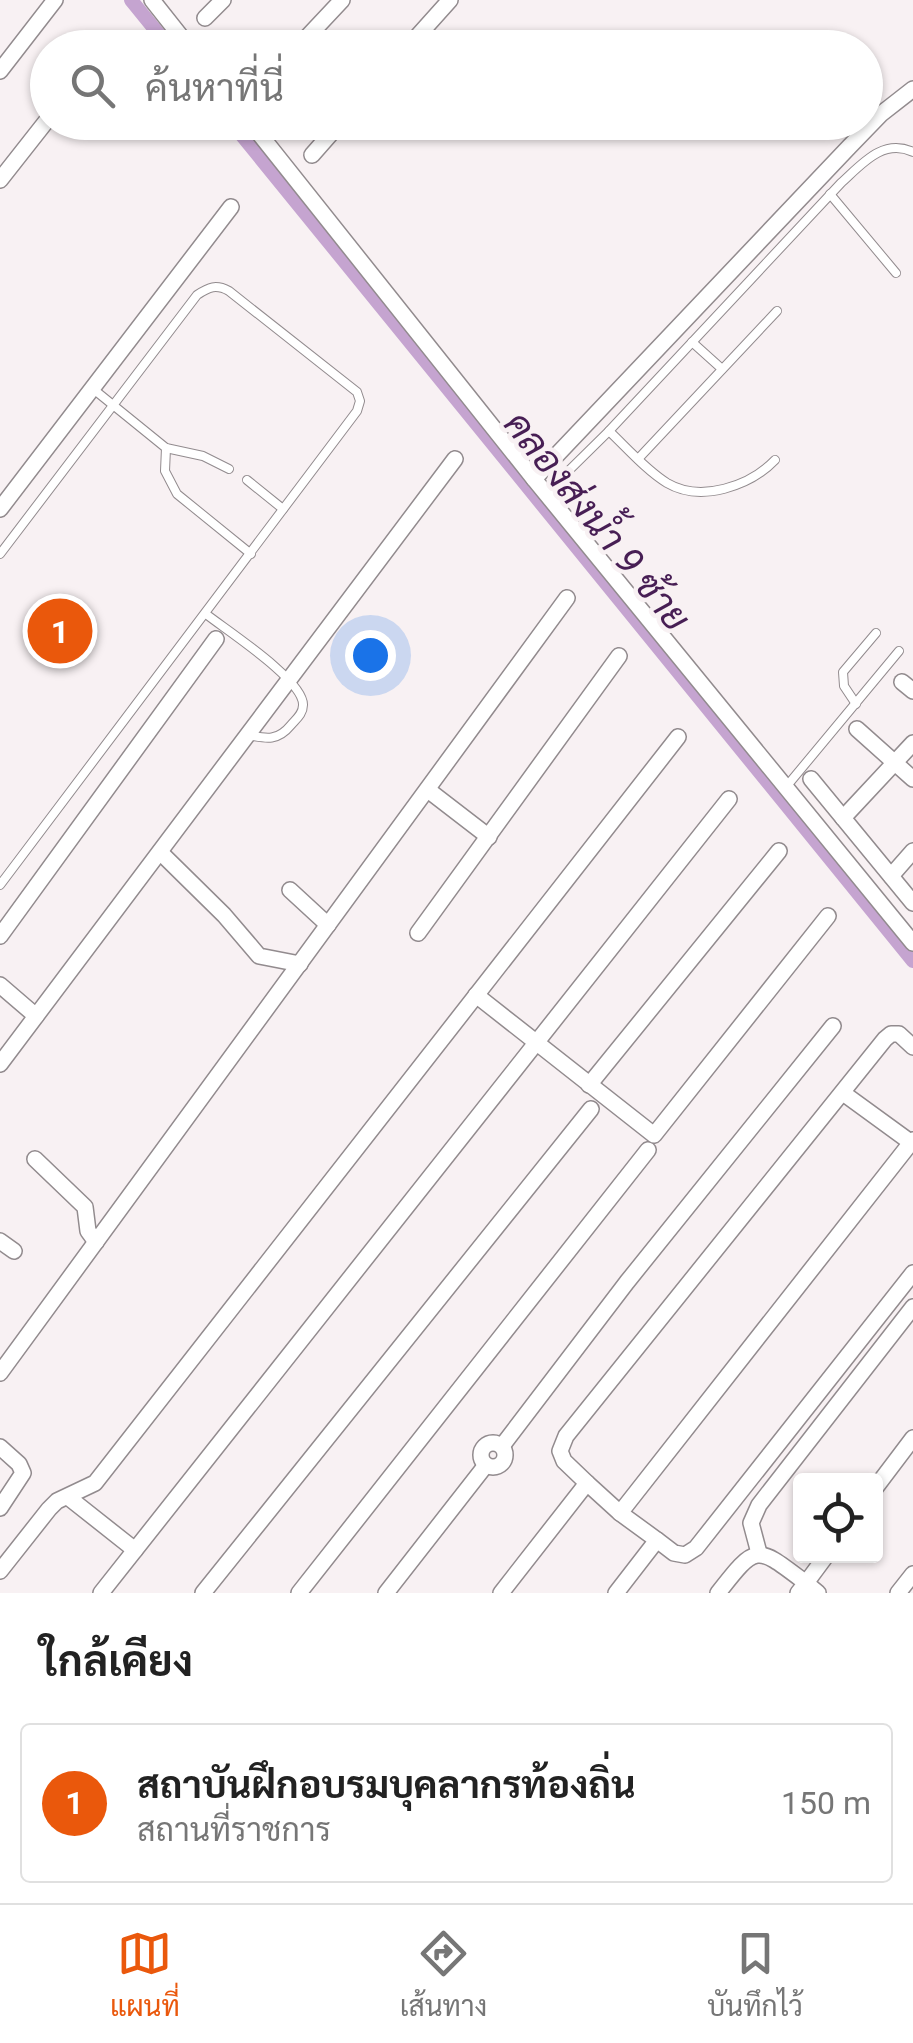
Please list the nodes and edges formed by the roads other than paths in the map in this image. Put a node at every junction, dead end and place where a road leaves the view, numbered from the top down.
1 (55, 0) edge
2 (152, 0) edge
3 (223, 0) edge
4 (342, 0) edge
5 (441, 3) edge
6 (205, 18) dead end
7 (32, 30) edge
8 (176, 30) edge
9 (314, 30) edge
10 (421, 30) edge
11 (30, 32) edge
12 (0, 71) edge
13 (913, 88) edge
14 (883, 112) edge
15 (31, 140) edge
16 (264, 140) edge
17 (325, 140) edge
18 (856, 140) edge
19 (913, 152) edge
20 (312, 155) dead end
21 (0, 180) edge
22 (830, 194) junction
23 (231, 208) dead end
24 (896, 273) dead end
25 (777, 311) dead end
26 (692, 342) junction
27 (722, 370) junction
28 (92, 388) junction
29 (113, 404) junction
30 (609, 431) junction
31 (166, 448) junction
32 (455, 459) dead end
33 (638, 459) junction
34 (774, 460) dead end
35 (230, 469) dead end
36 (534, 479) junction
37 (247, 480) dead end
38 (546, 493) junction
39 (0, 509) edge
40 (283, 509) junction
41 (0, 554) edge
42 (251, 554) junction
43 (568, 598) dead end
44 (206, 614) junction
45 (876, 633) dead end
46 (216, 640) dead end
47 (899, 651) dead end
48 (620, 656) dead end
49 (290, 680) junction
50 (856, 704) junction
51 (857, 730) dead end
52 (248, 736) junction
53 (678, 736) dead end
54 (913, 743) edge
55 (895, 763) junction
56 (913, 779) edge
57 (811, 780) dead end
58 (786, 787) junction
59 (428, 790) junction
60 (729, 799) dead end
61 (843, 818) junction
62 (489, 837) junction
63 (778, 851) dead end
64 (160, 852) junction
65 (913, 852) edge
66 (891, 876) junction
67 (0, 885) edge
68 (290, 890) dead end
69 (913, 903) edge
70 (828, 916) dead end
71 (328, 926) junction
72 (3, 927) edge
73 (418, 933) dead end
74 (913, 942) edge
75 (300, 964) junction
76 (0, 985) edge
77 (476, 995) junction
78 (36, 1016) junction
79 (833, 1026) dead end
80 (536, 1043) junction
81 (913, 1047) edge
82 (0, 1064) edge
83 (590, 1085) junction
84 (843, 1092) junction
85 (591, 1109) dead end
86 (912, 1142) edge
87 (648, 1150) dead end
88 (35, 1158) dead end
89 (96, 1242) junction
90 (913, 1273) edge
91 (913, 1308) edge
92 (0, 1373) edge
93 (913, 1438) edge
94 (0, 1447) edge
95 (883, 1478) edge
96 (587, 1483) junction
97 (68, 1497) junction
98 (0, 1508) edge
99 (620, 1512) junction
100 (658, 1540) junction
101 (135, 1550) junction
102 (759, 1553) junction
103 (822, 1563) edge
104 (0, 1571) edge
105 (913, 1574) edge
106 (807, 1590) edge
107 (101, 1593) edge
108 (203, 1593) edge
109 (298, 1593) edge
110 (386, 1593) edge
111 (501, 1593) edge
112 (616, 1593) edge
113 (718, 1593) edge
114 (898, 1593) edge

1 - 7 street
2 - 8 street
3 - 6 street
4 - 9 street
5 - 10 street
11 - 12 street
13 - 14 street
15 - 21 street
16 - 36 street
17 - 20 street
18 - 36 street
19 - 22 lane
22 - 24 lane
22 - 26 lane
23 - 28 street
25 - 27 lane
26 - 27 lane
26 - 30 lane
27 - 33 lane
28 - 29 lane
28 - 39 street
29 - 31 lane
29 - 40 lane
29 - 41 lane
30 - 33 lane
30 - 38 lane
31 - 35 lane
31 - 42 lane
32 - 49 street
33 - 34 lane
36 - 38 street
37 - 40 lane
38 - 58 street
40 - 42 lane
42 - 44 lane
43 - 59 street
44 - 49 lane
44 - 67 lane
45 - 50 lane
46 - 72 street
47 - 50 lane
48 - 62 street
49 - 52 street
49 - 52 lane
50 - 58 lane
51 - 55 street
52 - 64 street
53 - 77 street
54 - 55 street
55 - 56 street
55 - 61 street
57 - 61 street
58 - 74 street
59 - 62 street
59 - 71 street
60 - 80 street
61 - 66 street
62 - 73 street
63 - 83 street
64 - 75 street
64 - 78 street
65 - 66 street
66 - 69 street
68 - 71 street
70 - 83 street
71 - 75 street
75 - 89 street
76 - 78 street
77 - 80 street
77 - 97 street
78 - 82 street
79 - 110 street
80 - 83 street
80 - 101 street
81 - 84 street
84 - 86 street
84 - 96 street
85 - 108 street
86 - 99 street
87 - 109 street
88 - 89 street
89 - 92 street
90 - 100 street
91 - 102 street
93 - 95 street
94 - 98 street
96 - 99 street
96 - 111 street
97 - 101 street
97 - 104 street
99 - 100 street
100 - 112 street
101 - 107 street
102 - 106 street
102 - 113 street
103 - 106 street
105 - 114 street

